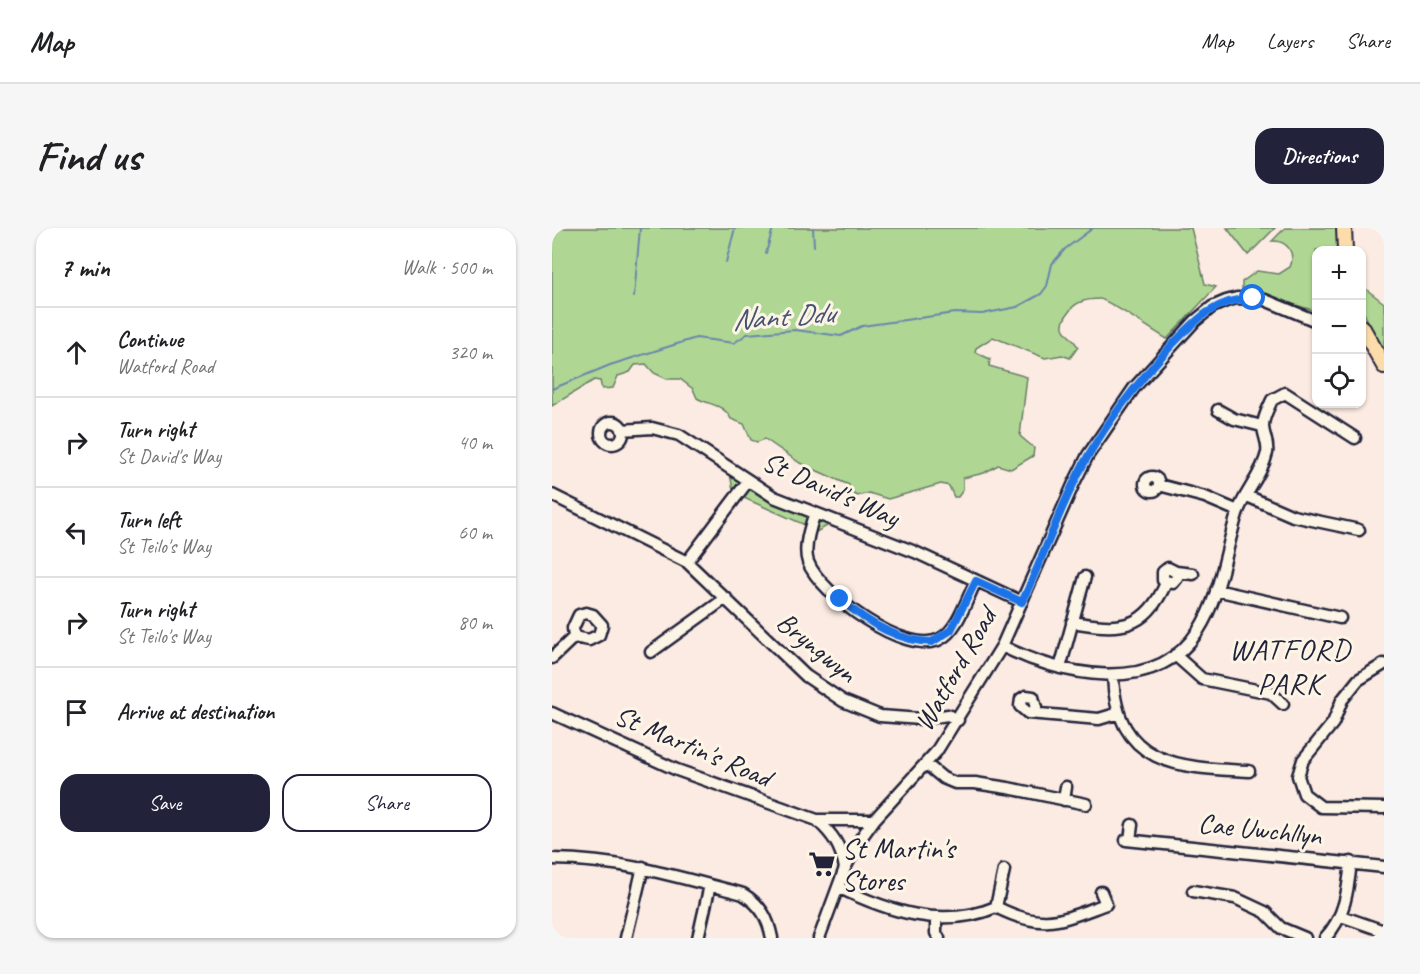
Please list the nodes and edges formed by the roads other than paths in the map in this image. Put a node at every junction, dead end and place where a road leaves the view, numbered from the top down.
1 (1344, 228) edge
2 (1345, 246) edge
3 (1312, 318) edge
4 (1366, 334) edge
5 (1384, 366) edge
6 (1218, 410) dead end
7 (1263, 426) junction
8 (622, 430) dead end
9 (1355, 438) dead end
10 (748, 481) junction
11 (1159, 485) dead end
12 (552, 495) edge
13 (1247, 496) junction
14 (1238, 511) junction
15 (816, 513) junction
16 (1359, 530) dead end
17 (687, 562) junction
18 (1193, 574) dead end
19 (1085, 577) dead end
20 (976, 581) junction
21 (1216, 590) junction
22 (726, 598) junction
23 (1022, 602) junction
24 (1340, 618) dead end
25 (1072, 622) junction
26 (574, 637) dead end
27 (1002, 646) junction
28 (651, 652) dead end
29 (1175, 655) junction
30 (552, 658) edge
31 (1384, 664) edge
32 (1060, 668) junction
33 (1113, 675) junction
34 (1280, 697) dead end
35 (552, 713) edge
36 (1031, 713) dead end
37 (1119, 713) junction
38 (958, 720) junction
39 (926, 764) junction
40 (1249, 771) dead end
41 (1066, 787) dead end
42 (1064, 800) junction
43 (1086, 804) dead end
44 (1384, 807) edge
45 (817, 820) junction
46 (874, 820) junction
47 (1132, 825) dead end
48 (552, 859) edge
49 (1351, 862) junction
50 (643, 867) junction
51 (1384, 867) edge
52 (845, 868) junction
53 (1004, 870) dead end
54 (711, 885) junction
55 (837, 887) junction
56 (1193, 891) dead end
57 (1101, 892) dead end
58 (996, 907) junction
59 (1341, 916) junction
60 (936, 918) junction
61 (1384, 931) edge
62 (626, 938) edge
63 (698, 938) edge
64 (772, 938) edge
65 (819, 938) edge
66 (939, 938) edge
67 (1305, 938) edge
68 (1325, 938) edge
69 (1383, 938) edge

1 - 2 main road
3 - 23 street, Watford Road
4 - 5 main road
6 - 7 street
7 - 9 street
7 - 13 street
8 - 10 street, St David's Way
10 - 15 street, St David's Way
10 - 17 street
11 - 14 street
12 - 17 street, Bryngwyn
13 - 14 street
13 - 16 street
14 - 21 street
15 - 20 street, St David's Way
15 - 20 street
17 - 22 street, Bryngwyn
18 - 25 street
19 - 25 street
20 - 23 street, St David's Way
21 - 24 street
21 - 29 street
22 - 28 street
22 - 38 street, Bryngwyn
23 - 27 street, Watford Road
25 - 32 street
26 - 30 street
27 - 32 street
27 - 38 street, Watford Road
29 - 33 street
29 - 34 street
31 - 44 street
32 - 33 street
33 - 37 street
35 - 45 street, St Martin's Road
36 - 37 street
37 - 40 street
38 - 39 street, Watford Road
39 - 42 street
39 - 46 street, Watford Road
41 - 42 street
42 - 43 street
45 - 46 street, St Martin's Road
45 - 52 street, St Martin's Road
46 - 52 street, Watford Road
47 - 49 street, Cae Uwchllyn
48 - 50 street
49 - 51 street, Cae Uwchllyn
49 - 59 street
50 - 54 street
50 - 62 street
52 - 55 street, Watford Road
53 - 58 street
54 - 63 street
54 - 64 street
55 - 60 street
55 - 65 street, Watford Road
56 - 67 street
57 - 58 street
58 - 60 street
59 - 61 street
59 - 68 street
60 - 66 street
61 - 69 street

